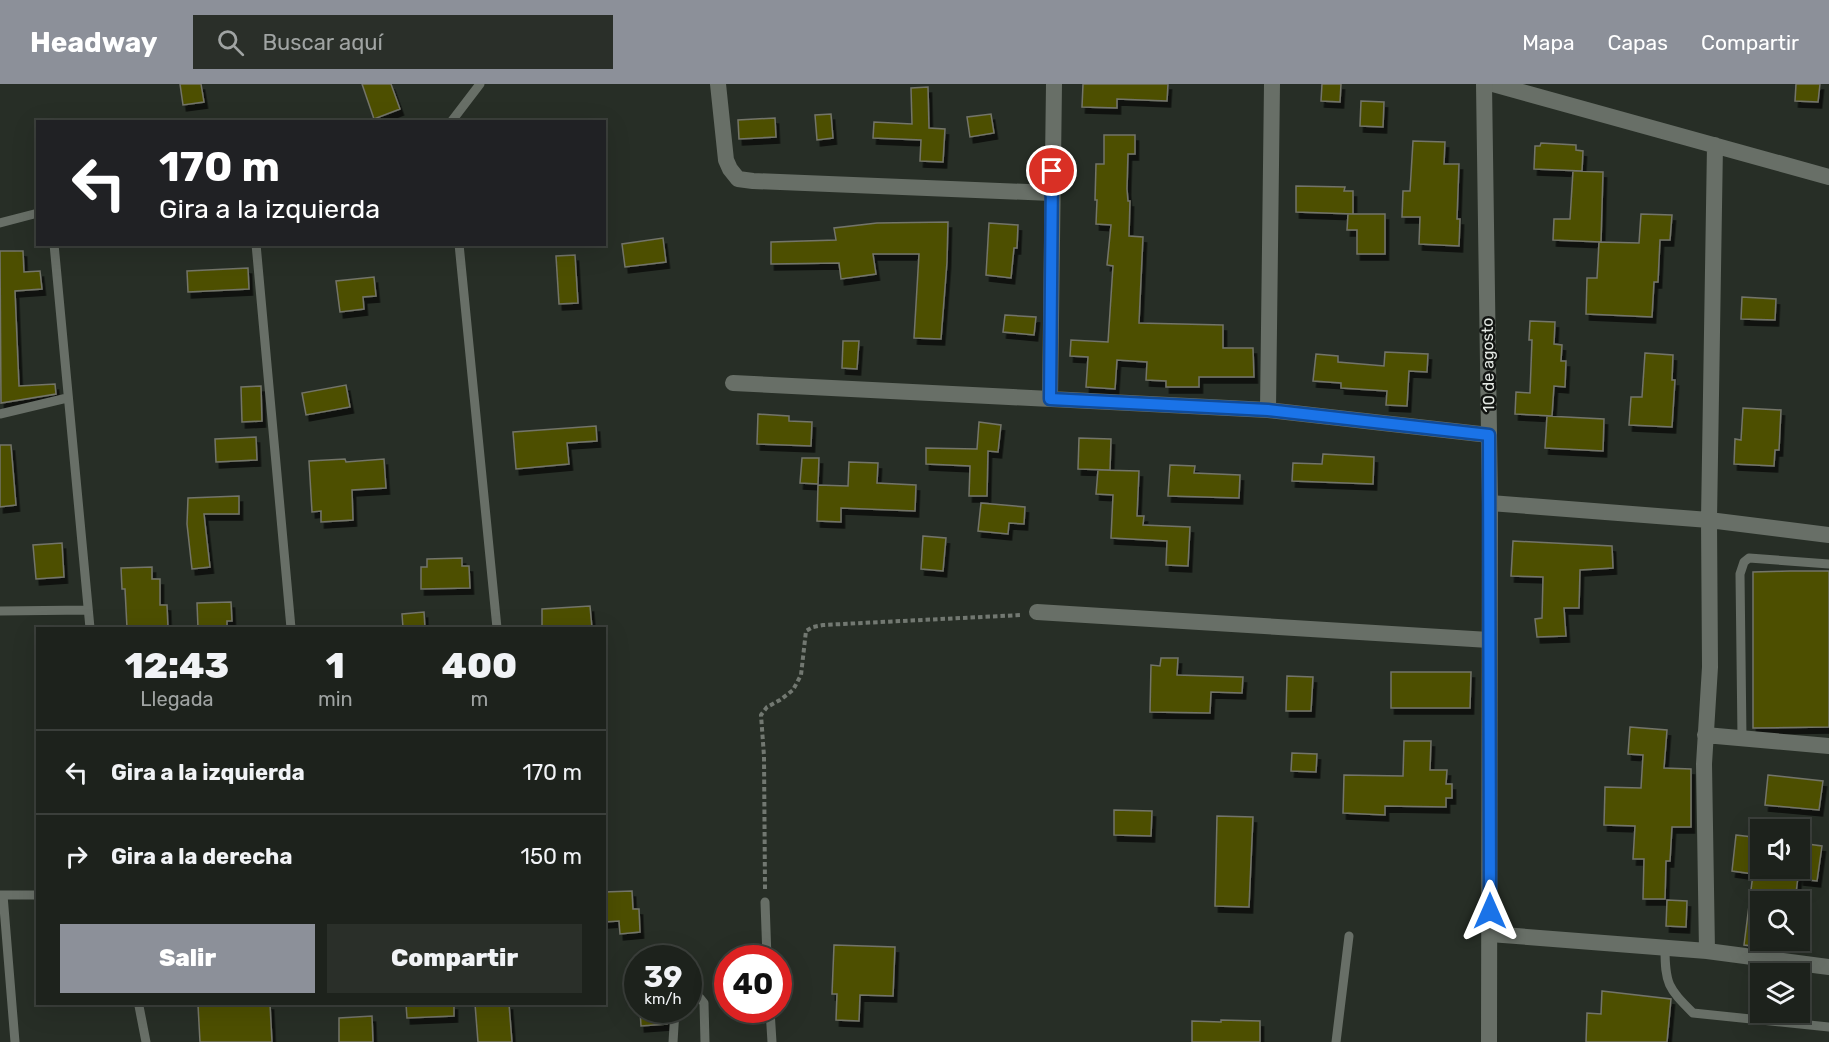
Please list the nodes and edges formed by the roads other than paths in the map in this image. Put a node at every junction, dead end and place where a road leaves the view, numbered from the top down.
1 (480, 84) edge
2 (718, 84) edge
3 (1054, 84) edge
4 (1272, 84) edge
5 (1484, 84) edge
6 (1493, 84) edge
7 (453, 120) edge
8 (1716, 145) junction
9 (1829, 177) edge
10 (1052, 193) junction
11 (36, 214) edge
12 (0, 223) edge
13 (54, 246) edge
14 (256, 246) edge
15 (459, 246) edge
16 (733, 383) dead end
17 (67, 398) junction
18 (1050, 399) junction
19 (1268, 410) junction
20 (0, 414) edge
21 (1489, 435) junction
22 (1490, 503) junction
23 (1709, 520) junction
24 (1829, 535) edge
25 (1829, 564) edge
26 (88, 610) junction
27 (0, 611) edge
28 (1037, 612) road end
29 (90, 627) edge
30 (291, 627) edge
31 (497, 627) edge
32 (1489, 640) junction
33 (1706, 735) junction
34 (1742, 738) junction
35 (1829, 746) edge
36 (2, 895) edge
37 (36, 895) edge
38 (765, 902) road end
39 (1490, 934) junction
40 (1349, 936) dead end
41 (767, 945) edge
42 (1665, 948) junction
43 (1707, 951) junction
44 (1829, 967) edge
45 (702, 1000) edge
46 (139, 1006) dead end
47 (674, 1023) edge
48 (771, 1023) edge
49 (1829, 1027) edge
50 (15, 1042) edge
51 (146, 1042) edge
52 (673, 1042) edge
53 (705, 1042) edge
54 (772, 1042) edge
55 (1336, 1042) edge
56 (1490, 1042) edge

1 - 7 lane
2 - 10 street
3 - 10 street
4 - 19 street
5 - 21 street, 10 de agosto
6 - 8 street
8 - 9 street
8 - 23 street
10 - 18 street
11 - 12 lane
13 - 17 lane
14 - 30 lane
15 - 31 lane
16 - 18 street
17 - 20 lane
17 - 26 lane
18 - 19 street
19 - 21 street
21 - 22 street, 10 de agosto
22 - 23 street
22 - 32 street, 10 de agosto
23 - 24 street
23 - 33 street
25 - 34 lane
26 - 27 lane
26 - 29 lane
28 - 32 street
32 - 39 street, 10 de agosto
33 - 34 street
33 - 43 street
34 - 35 street
36 - 37 lane
36 - 50 lane
38 - 41 lane
39 - 42 street
39 - 56 street, 10 de agosto
40 - 55 lane
42 - 43 street
42 - 49 lane
43 - 44 street
45 - 53 lane
46 - 51 lane
47 - 52 lane
48 - 54 lane

